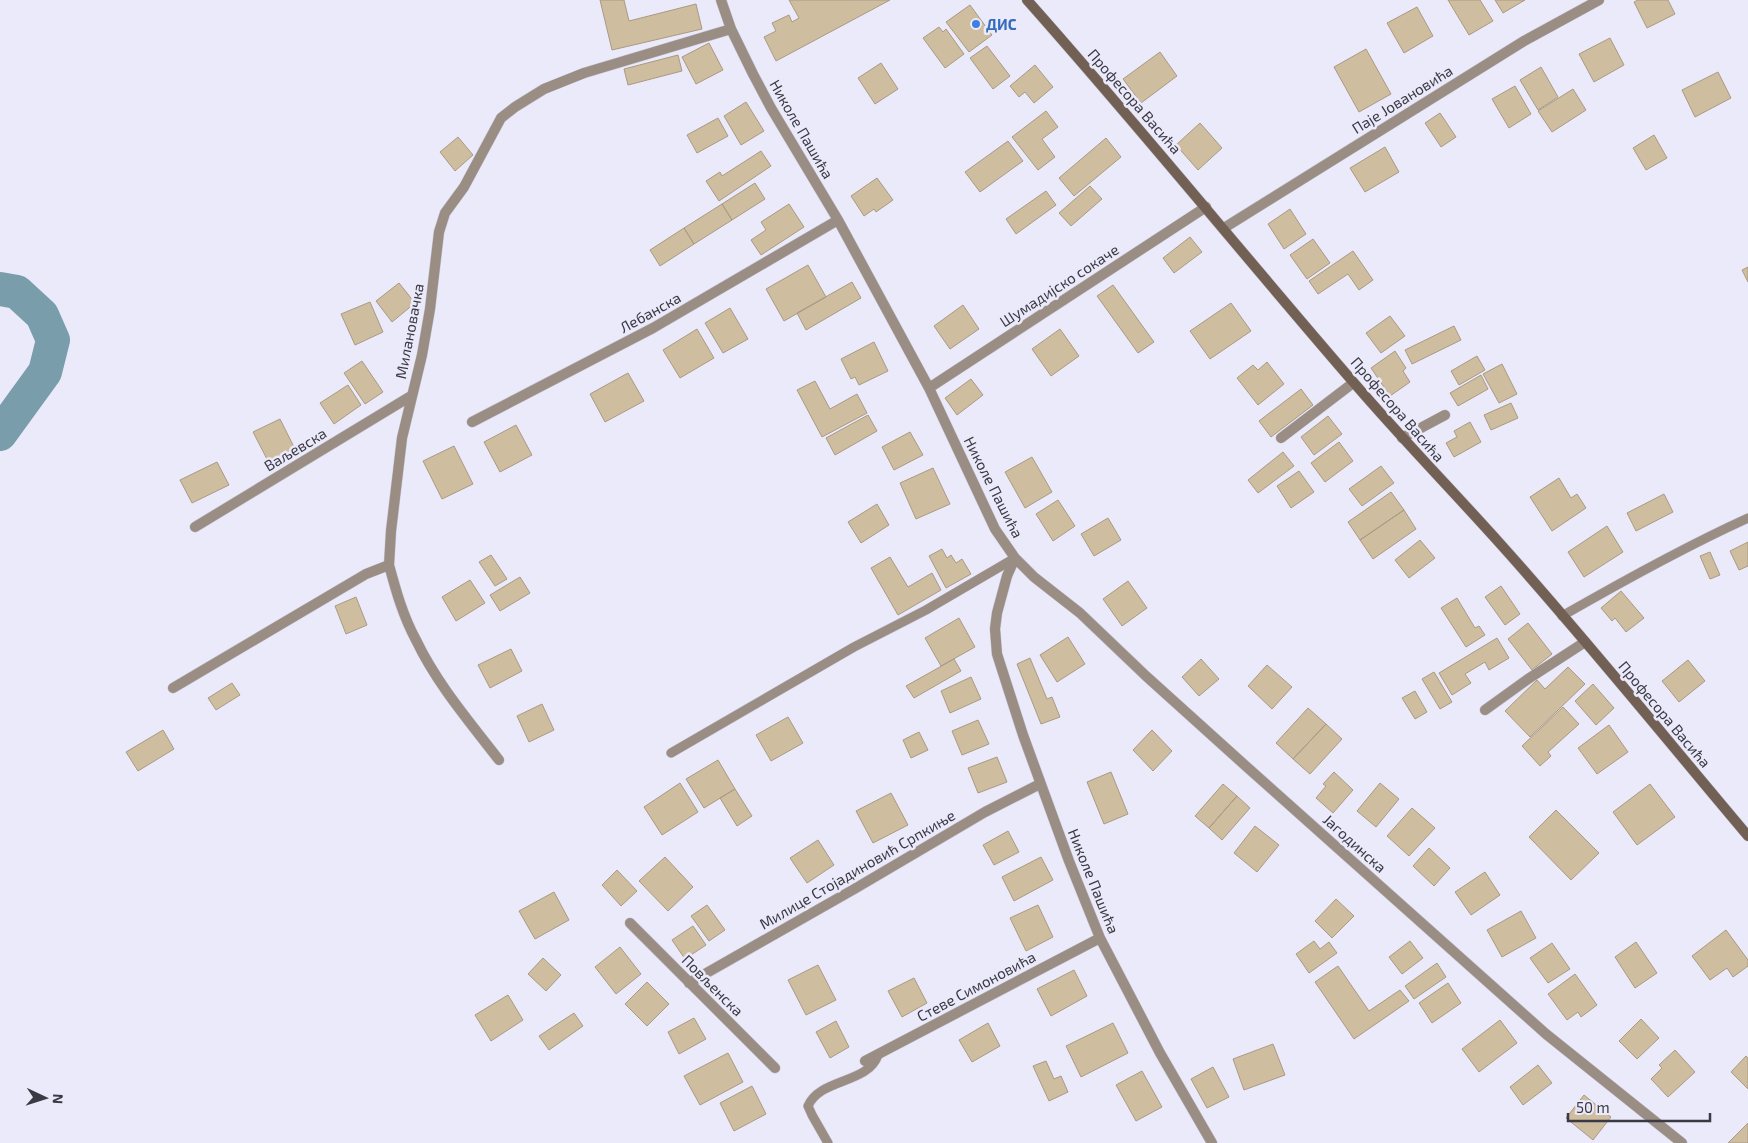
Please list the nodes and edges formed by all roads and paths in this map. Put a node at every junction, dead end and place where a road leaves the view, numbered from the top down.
1 (721, 0) edge
2 (1027, 0) edge
3 (1599, 0) edge
4 (731, 29) junction
5 (1206, 207) junction
6 (838, 220) junction
7 (1224, 228) junction
8 (1353, 382) junction
9 (929, 388) junction
10 (411, 396) junction
11 (1445, 415) dead end
12 (472, 422) dead end
13 (1281, 438) dead end
14 (1402, 438) junction
15 (1748, 518) edge
16 (195, 527) dead end
17 (1015, 558) junction
18 (389, 565) junction
19 (1562, 616) junction
20 (1585, 642) junction
21 (174, 688) dead end
22 (1485, 710) dead end
23 (671, 753) dead end
24 (499, 760) dead end
25 (1040, 784) junction
26 (1748, 836) edge
27 (630, 922) dead end
28 (1100, 938) junction
29 (689, 983) junction
30 (878, 1055) junction
31 (866, 1061) dead end
32 (775, 1068) dead end
33 (828, 1143) edge
34 (1212, 1143) edge
35 (1682, 1143) edge

1 - 4 street, Николе Пашића
2 - 5 street, Професора Васића
3 - 7 street, Паје Јовановића
4 - 6 street, Николе Пашића
4 - 10 street, Милановачка
5 - 7 street, Професора Васића
5 - 9 street, Шумадијско сокаче
6 - 9 street, Николе Пашића
6 - 12 street, Лебанска
7 - 8 street, Професора Васића
8 - 13 street
8 - 14 street, Професора Васића
9 - 17 street, Николе Пашића
10 - 16 street, Ваљевска
10 - 18 street, Милановачка
11 - 14 street
14 - 19 street, Професора Васића
15 - 19 lane
17 - 23 lane
17 - 25 street, Николе Пашића
17 - 35 street, Јагодинска
18 - 21 street
18 - 24 street, Милановачка
19 - 20 street, Професора Васића
20 - 22 street
20 - 26 street, Професора Васића
25 - 28 street, Николе Пашића
25 - 29 street, Милице Стојадиновић Српкиње
27 - 29 street, Повљенска
28 - 30 street, Стеве Симоновића
28 - 34 street, Николе Пашића
29 - 32 street, Повљенска
30 - 31 street, Стеве Симоновића
30 - 33 lane

